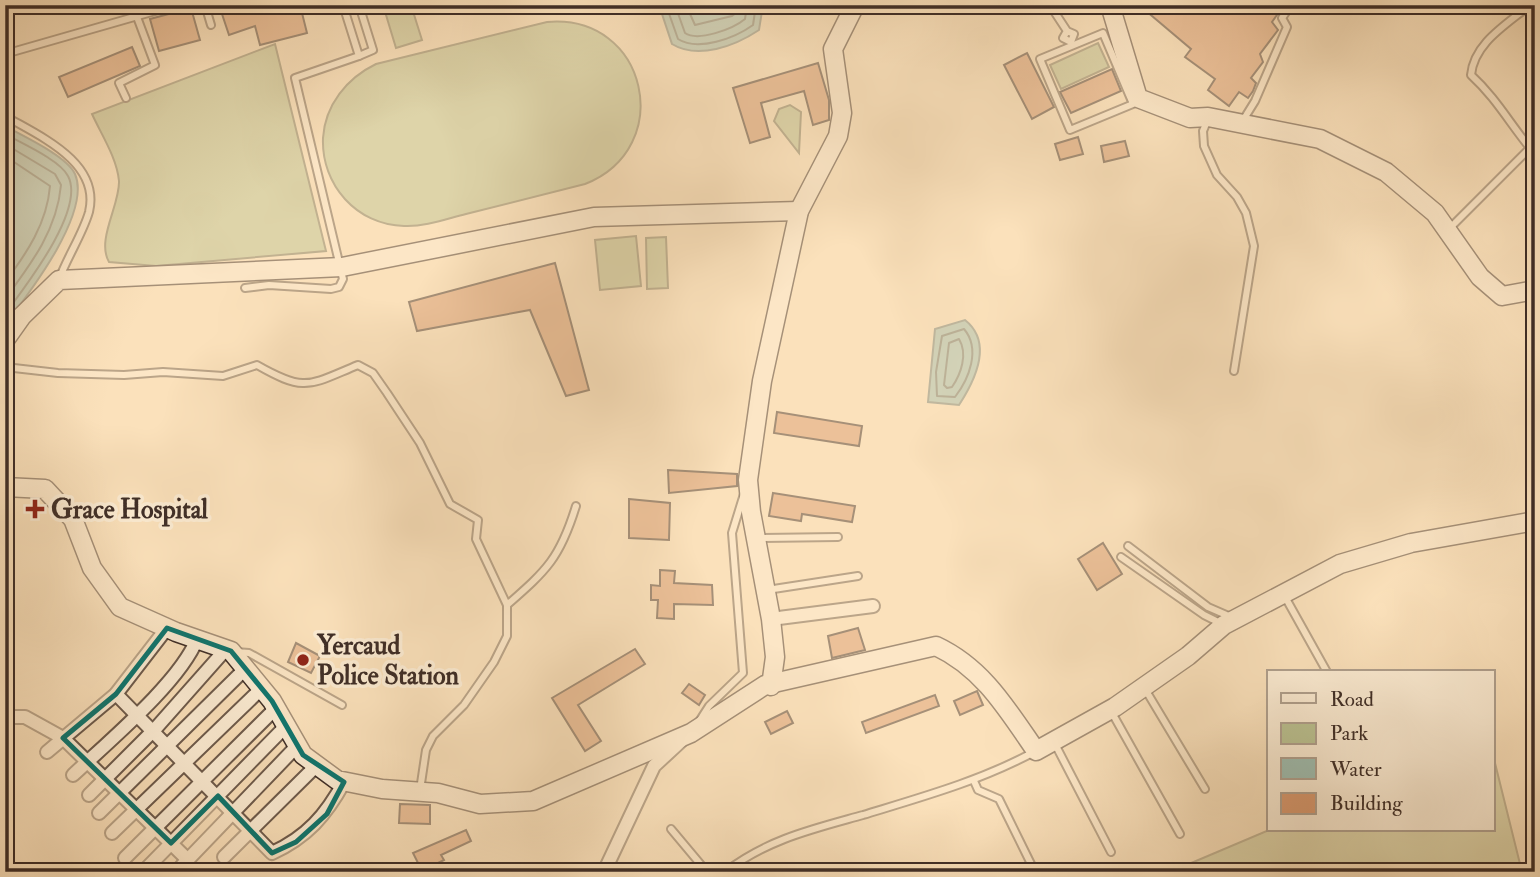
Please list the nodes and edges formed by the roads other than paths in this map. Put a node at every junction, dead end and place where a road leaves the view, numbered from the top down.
1 (176, 5) edge
2 (205, 5) edge
3 (343, 5) edge
4 (359, 5) edge
5 (855, 5) edge
6 (1049, 5) edge
7 (1110, 5) edge
8 (1530, 5) edge
9 (1289, 8) dead end
10 (137, 17) junction
11 (211, 25) dead end
12 (1067, 31) junction
13 (1075, 36) junction
14 (1064, 40) junction
15 (1083, 41) junction
16 (1061, 50) junction
17 (5, 54) edge
18 (359, 56) junction
19 (126, 98) dead end
20 (5, 116) edge
21 (1208, 117) junction
22 (1241, 124) junction
23 (799, 211) junction
24 (1448, 230) junction
25 (342, 267) junction
26 (59, 280) junction
27 (245, 288) dead end
28 (1535, 290) edge
29 (5, 340) edge
30 (5, 368) edge
31 (1234, 371) dead end
32 (748, 480) junction
33 (5, 487) edge
34 (576, 506) dead end
35 (1535, 521) edge
36 (838, 537) dead end
37 (756, 538) junction
38 (1128, 546) dead end
39 (1121, 557) dead end
40 (858, 576) dead end
41 (766, 590) junction
42 (1283, 593) junction
43 (507, 605) junction
44 (873, 606) dead end
45 (771, 619) junction
46 (1230, 622) junction
47 (167, 628) junction
48 (197, 639) junction
49 (228, 650) junction
50 (245, 669) junction
51 (1326, 670) edge
52 (771, 686) junction
53 (1144, 687) junction
54 (261, 689) junction
55 (116, 694) junction
56 (342, 705) dead end
57 (276, 708) junction
58 (1111, 710) junction
59 (137, 715) junction
60 (5, 717) edge
61 (285, 727) junction
62 (153, 731) junction
63 (691, 733) junction
64 (62, 738) junction
65 (1053, 740) junction
66 (167, 746) junction
67 (297, 746) junction
68 (1036, 751) junction
69 (47, 752) dead end
70 (87, 762) junction
71 (185, 763) junction
72 (317, 765) junction
73 (73, 775) dead end
74 (105, 779) junction
75 (203, 781) junction
76 (974, 781) junction
77 (344, 782) junction
78 (1205, 789) dead end
79 (420, 792) junction
80 (119, 793) junction
81 (89, 795) dead end
82 (218, 796) junction
83 (136, 810) junction
84 (234, 812) junction
85 (99, 813) dead end
86 (155, 828) junction
87 (251, 830) junction
88 (671, 830) dead end
89 (112, 833) dead end
90 (1180, 834) dead end
91 (171, 844) junction
92 (1111, 852) dead end
93 (224, 857) dead end
94 (125, 858) dead end
95 (187, 859) junction
96 (144, 872) edge
97 (176, 872) edge
98 (604, 872) edge
99 (708, 872) edge
100 (725, 872) edge
101 (1035, 872) edge

1 - 10 lane
2 - 11 lane
3 - 18 lane
4 - 18 lane
5 - 23 main road
6 - 12 lane
7 - 21 main road
8 - 24 lane
9 - 22 lane
10 - 17 lane
10 - 19 lane
12 - 13 lane
12 - 14 lane
13 - 14 lane
13 - 15 lane
14 - 16 lane
15 - 16 lane
15 - 16 lane
18 - 25 lane
20 - 26 lane
21 - 22 main road
21 - 31 lane
22 - 24 main road
23 - 25 main road
23 - 32 main road
24 - 28 main road
25 - 26 main road
25 - 27 lane
26 - 29 main road
30 - 43 lane
32 - 37 main road
32 - 63 lane
33 - 47 main road
34 - 43 lane
35 - 42 main road
36 - 37 lane
37 - 41 main road
38 - 46 lane
39 - 46 lane
40 - 41 lane
41 - 45 main road
42 - 46 main road
42 - 51 lane
43 - 79 lane
44 - 45 street
45 - 52 main road
46 - 53 main road
47 - 48 main road
47 - 55 street
48 - 49 main road
48 - 59 street
49 - 50 main road
49 - 56 lane
49 - 62 street
50 - 54 main road
50 - 66 street
52 - 63 main road
52 - 68 main road
53 - 58 main road
53 - 78 lane
54 - 57 main road
54 - 71 street
55 - 59 street
55 - 64 street
57 - 61 main road
57 - 75 street
58 - 65 main road
58 - 90 lane
59 - 62 street
59 - 70 street
60 - 64 street
61 - 67 main road
61 - 82 street
62 - 66 street
62 - 74 street
63 - 79 main road
63 - 98 street
64 - 69 street
64 - 70 street
65 - 68 main road
65 - 92 lane
66 - 71 street
66 - 80 street
67 - 72 main road
67 - 84 street
68 - 76 lane
70 - 73 street
70 - 74 street
71 - 75 street
71 - 83 street
72 - 77 main road
72 - 87 street
74 - 80 street
74 - 81 street
75 - 82 street
75 - 86 street
76 - 100 lane
76 - 101 lane
77 - 79 main road
77 - 87 street
80 - 83 street
80 - 85 street
82 - 84 street
82 - 91 street
83 - 86 street
83 - 89 street
84 - 87 street
84 - 95 street
86 - 91 street
86 - 94 street
87 - 93 street
88 - 99 lane
91 - 95 street
91 - 96 street
95 - 97 street

